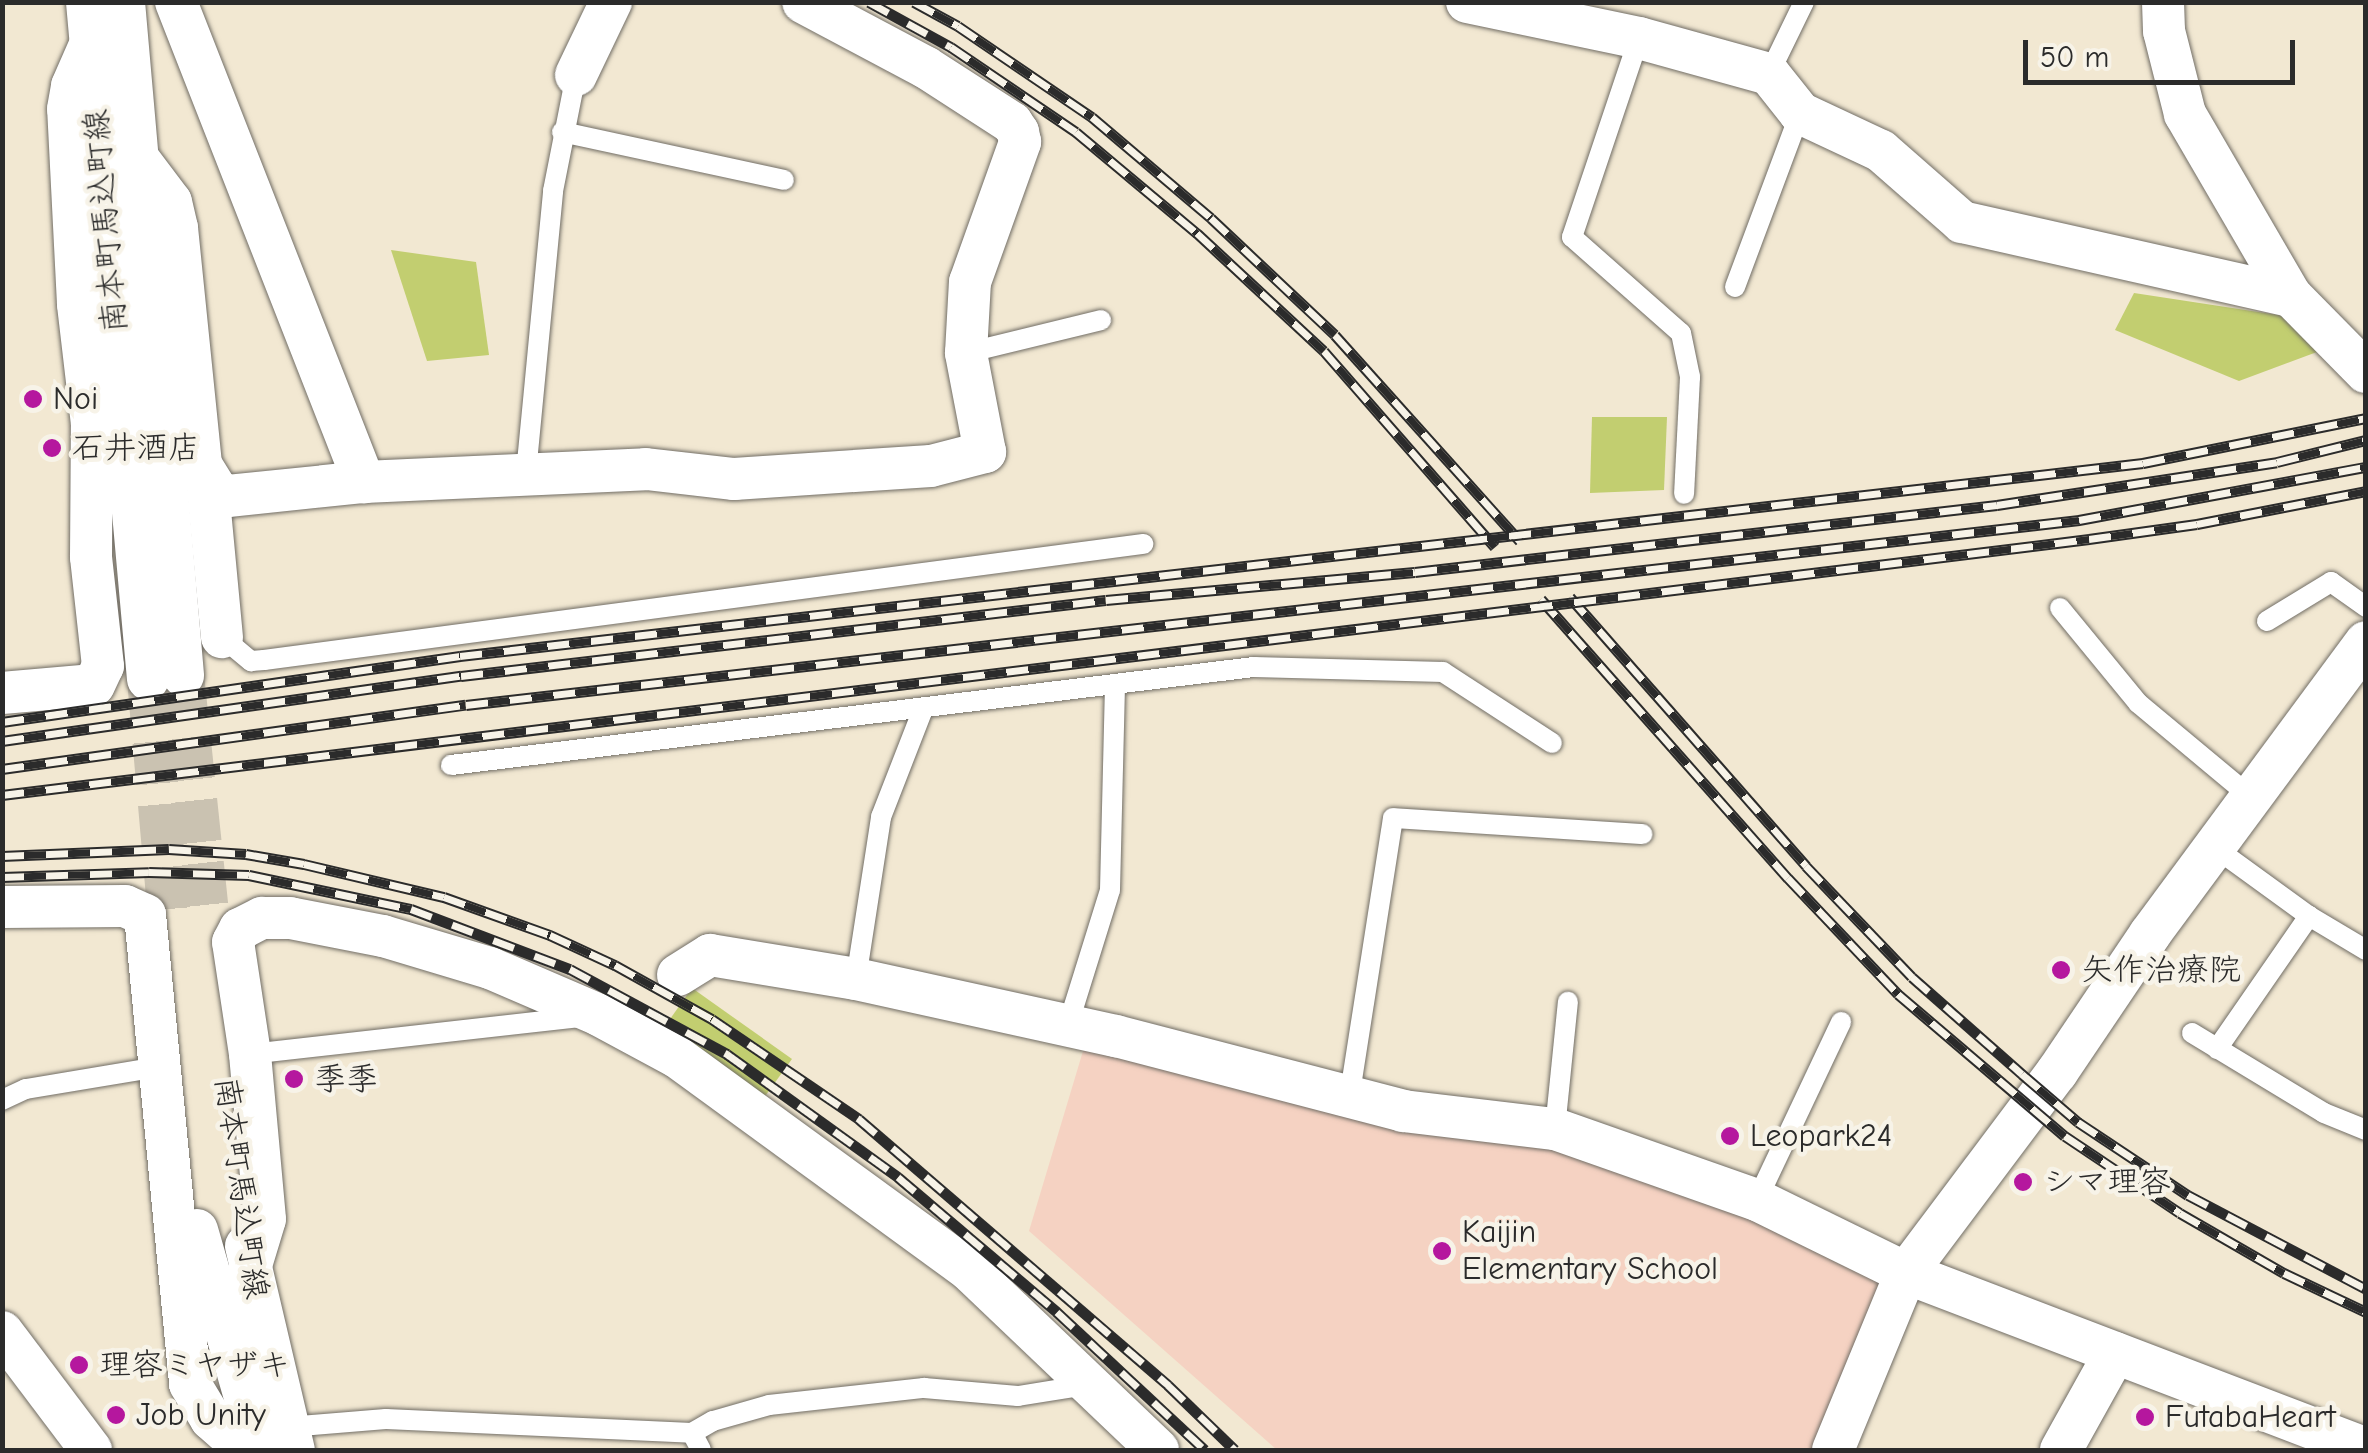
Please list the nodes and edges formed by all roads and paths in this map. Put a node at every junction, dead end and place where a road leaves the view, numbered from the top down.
1 (86, 2) edge
2 (124, 2) edge
3 (176, 2) edge
4 (612, 2) edge
5 (803, 2) edge
6 (1467, 2) edge
7 (1804, 2) edge
8 (2163, 2) edge
9 (1640, 38) junction
10 (90, 46) junction
11 (1769, 74) junction
12 (576, 75) joint
13 (1800, 114) junction
14 (562, 132) junction
15 (140, 161) junction
16 (784, 180) dead end
17 (1735, 287) dead end
18 (2291, 296) junction
19 (1100, 320) dead end
20 (966, 352) junction
21 (2366, 372) edge
22 (526, 473) junction
23 (207, 480) junction
24 (364, 482) junction
25 (1684, 494) dead end
26 (1143, 544) dead end
27 (2366, 607) edge
28 (2060, 608) dead end
29 (2267, 621) dead end
30 (222, 637) joint
31 (2366, 642) edge
32 (1115, 685) junction
33 (2, 693) edge
34 (924, 710) junction
35 (1552, 743) dead end
36 (451, 766) dead end
37 (2250, 797) junction
38 (1642, 834) dead end
39 (2214, 848) junction
40 (2, 907) edge
41 (2309, 916) junction
42 (2366, 950) edge
43 (678, 975) dead end
44 (856, 979) junction
45 (1568, 1002) dead end
46 (599, 1015) junction
47 (1841, 1022) dead end
48 (1068, 1026) junction
49 (2192, 1033) dead end
50 (2217, 1048) junction
51 (250, 1054) junction
52 (157, 1068) junction
53 (1349, 1099) junction
54 (2, 1100) edge
55 (1555, 1129) junction
56 (2366, 1130) edge
57 (1757, 1200) junction
58 (249, 1272) junction
59 (1906, 1273) junction
60 (2, 1332) edge
61 (2115, 1353) junction
62 (1088, 1385) junction
63 (696, 1442) edge
64 (281, 1443) edge
65 (91, 1450) edge
66 (246, 1450) edge
67 (1158, 1450) edge
68 (1833, 1450) edge
69 (2060, 1450) edge
70 (2365, 1450) edge

1 - 10 street, 南本町馬込町線
2 - 15 street, 南本町馬込町線
3 - 24 street
4 - 12 street
5 - 20 street
6 - 9 street
7 - 11 lane
8 - 18 street
9 - 11 street
9 - 25 lane
10 - 15 street, 南本町馬込町線
10 - 33 street
11 - 13 street
12 - 14 lane
13 - 17 lane
13 - 18 street
14 - 16 lane
14 - 22 lane
15 - 23 street
18 - 21 street
19 - 20 lane
20 - 22 street
22 - 24 street
23 - 24 street
23 - 30 street
26 - 30 lane
27 - 29 lane
28 - 37 lane
31 - 37 street
32 - 34 lane
32 - 35 lane
32 - 48 lane
34 - 36 lane
34 - 44 lane
37 - 39 street
38 - 53 lane
39 - 41 lane
39 - 59 street
40 - 52 street
41 - 42 lane
41 - 50 lane
43 - 44 street
44 - 48 street
45 - 55 lane
46 - 51 lane
46 - 51 street
46 - 62 street
47 - 57 lane
48 - 53 street
49 - 50 lane
50 - 56 lane
51 - 58 street
52 - 54 lane
52 - 66 street
53 - 55 street
55 - 57 street
57 - 59 street
58 - 64 street, 南本町馬込町線
58 - 64 street, 南本町馬込町線
59 - 61 street
59 - 68 street
60 - 65 street
61 - 69 street
61 - 70 street
62 - 63 lane
62 - 67 street
63 - 64 lane

